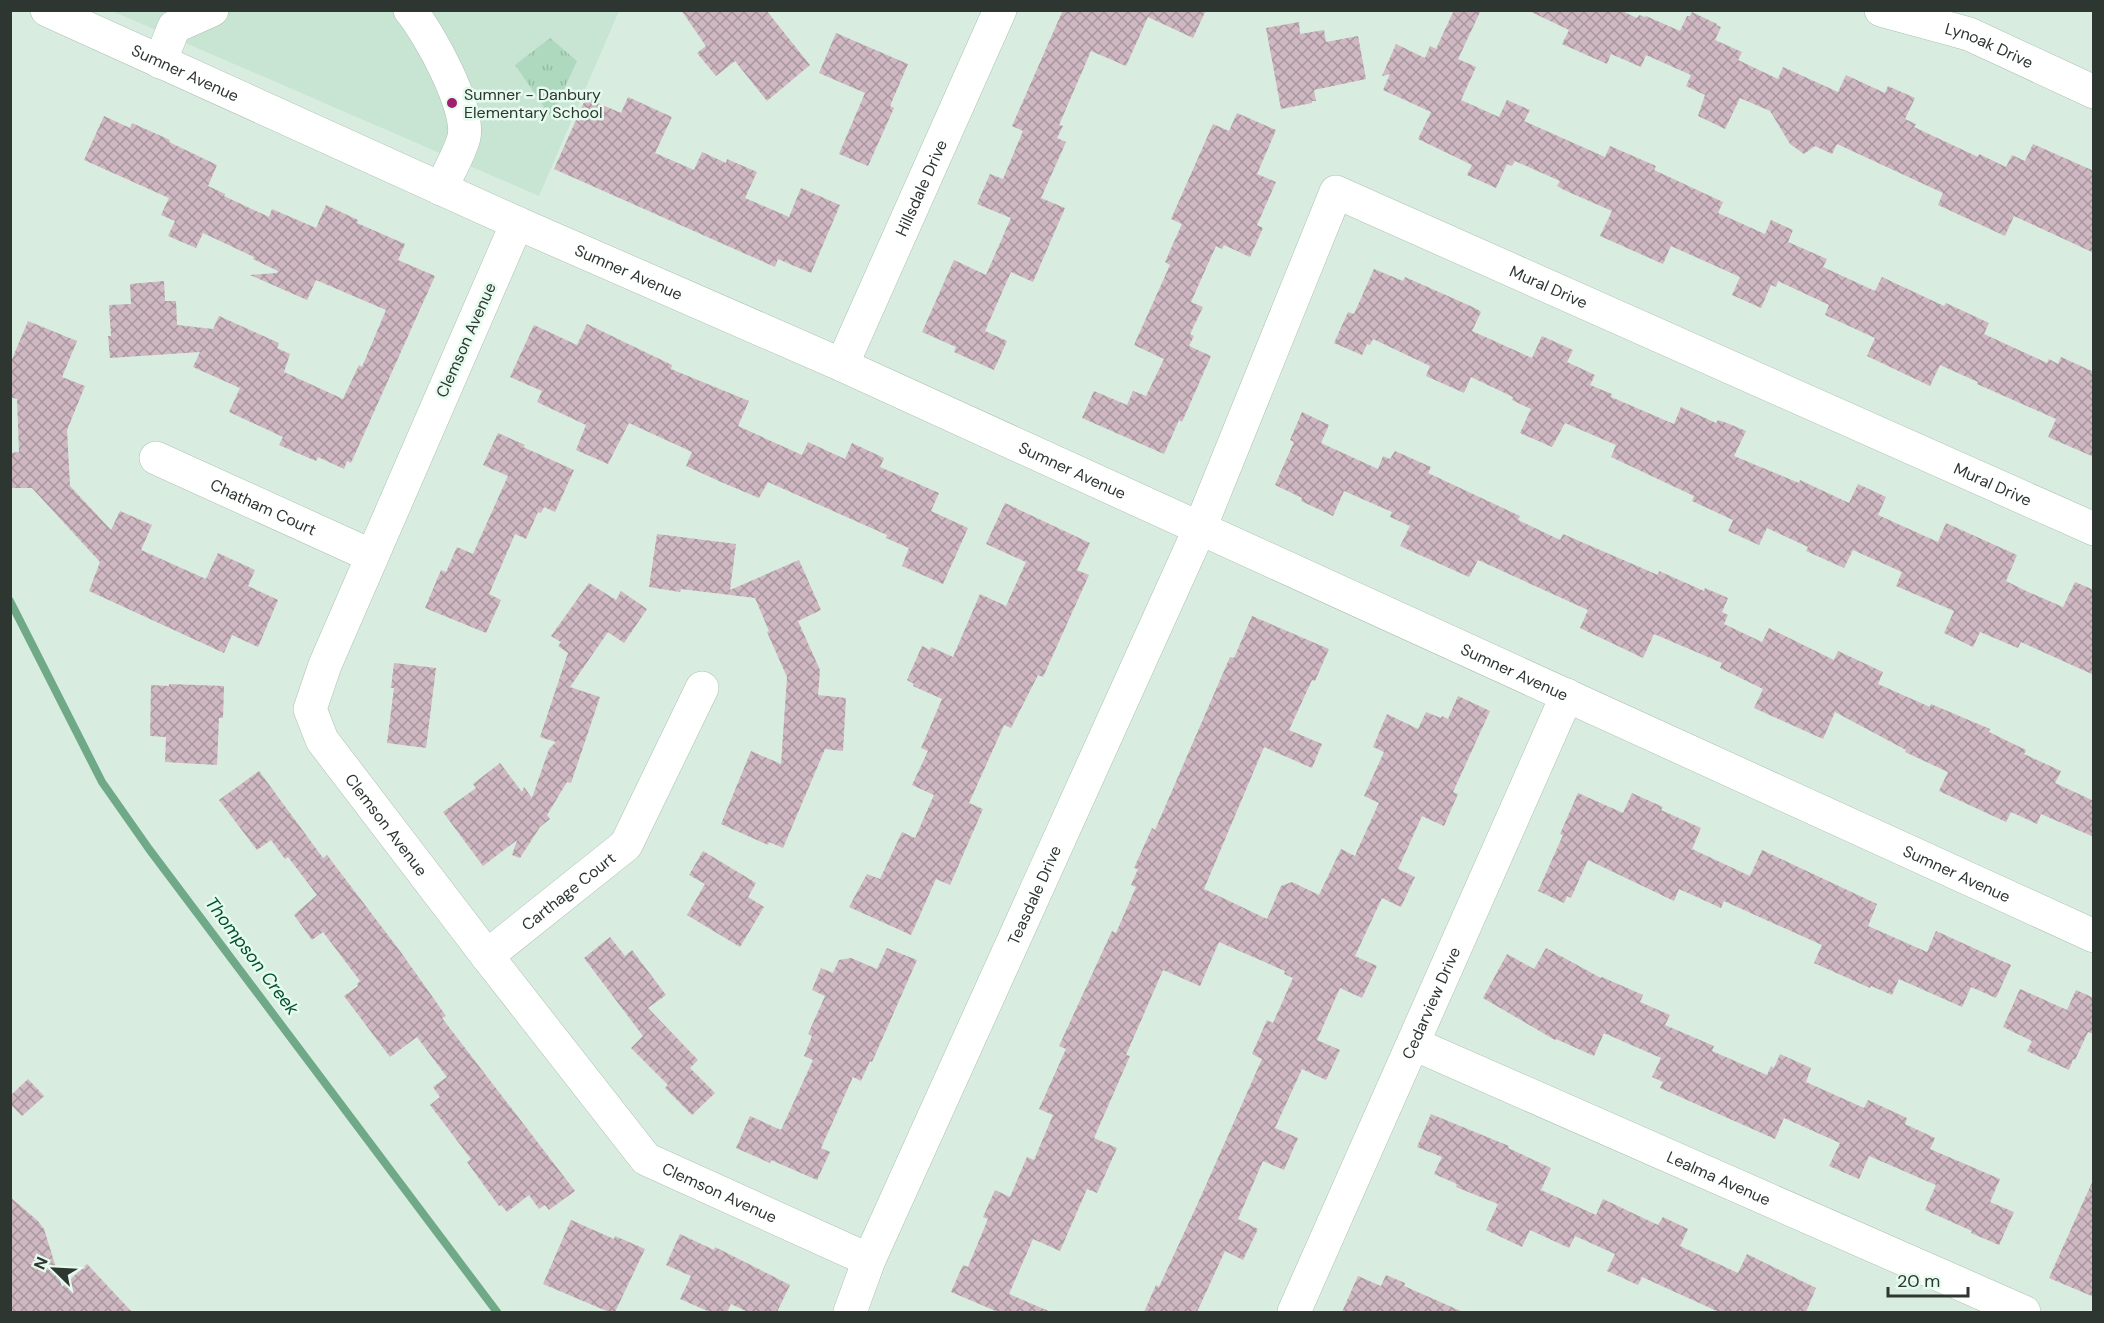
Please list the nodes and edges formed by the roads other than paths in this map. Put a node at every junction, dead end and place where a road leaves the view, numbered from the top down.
1 (47, 10) edge
2 (212, 10) edge
3 (410, 10) edge
4 (1000, 10) edge
5 (1881, 10) edge
6 (160, 62) junction
7 (2094, 92) edge
8 (441, 189) junction
9 (517, 223) junction
10 (842, 365) junction
11 (156, 458) dead end
12 (1200, 528) junction
13 (2094, 529) edge
14 (372, 556) junction
15 (702, 688) dead end
16 (1567, 695) junction
17 (2094, 936) edge
18 (487, 956) junction
19 (1414, 1044) junction
20 (868, 1260) junction
21 (850, 1312) edge
22 (1294, 1312) edge
23 (2024, 1312) edge

1 - 6 street, Sumner Avenue
2 - 6 street
3 - 8 street
4 - 10 street, Hillsdale Drive
5 - 7 street, Lynoak Drive
6 - 8 street, Sumner Avenue
8 - 9 street, Sumner Avenue
9 - 10 street, Sumner Avenue
9 - 14 street, Clemson Avenue
10 - 12 street, Sumner Avenue
11 - 14 street, Chatham Court
12 - 13 street, Mural Drive
12 - 16 street, Sumner Avenue
12 - 20 street, Teasdale Drive
14 - 18 street, Clemson Avenue
15 - 18 street, Carthage Court
16 - 17 street, Sumner Avenue
16 - 19 street, Cedarview Drive
18 - 20 street, Clemson Avenue
19 - 22 street, Cedarview Drive
19 - 23 street, Lealma Avenue
20 - 21 street, Teasdale Drive

